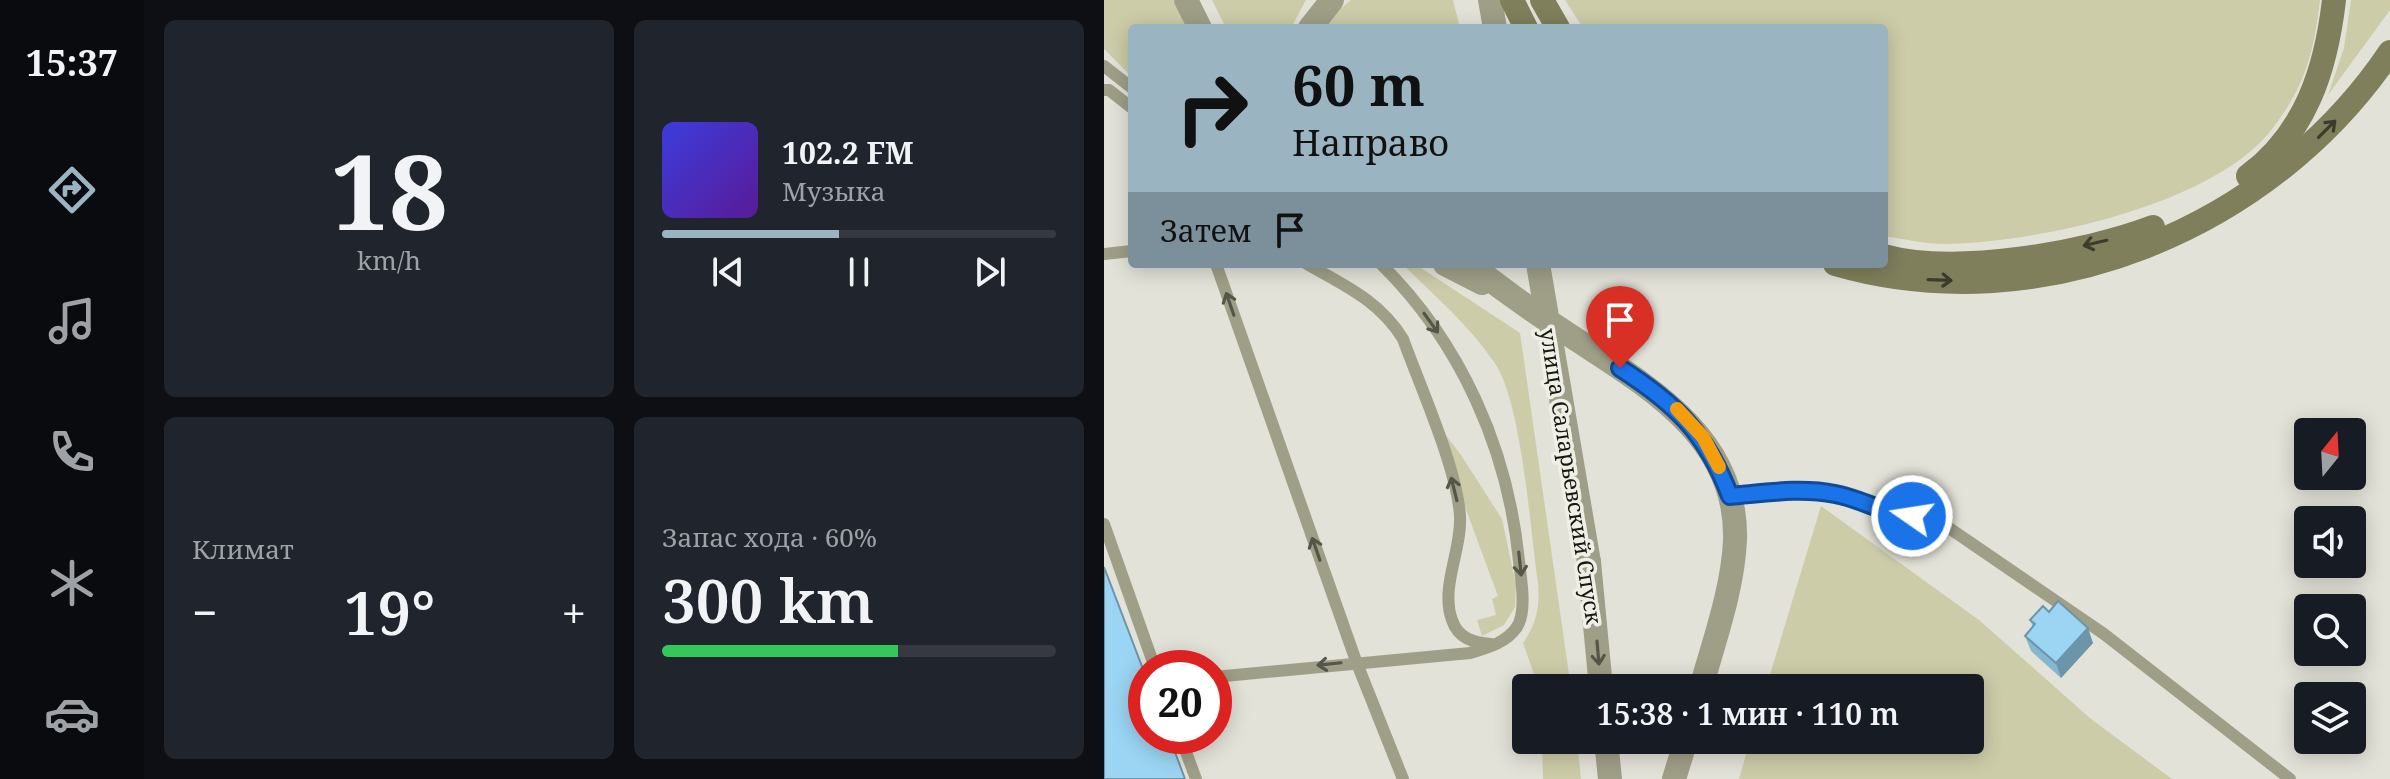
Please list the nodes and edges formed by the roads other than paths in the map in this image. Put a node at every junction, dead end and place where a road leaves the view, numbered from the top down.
1 (1186, 0) edge
2 (1332, 0) edge
3 (1490, 0) edge
4 (1512, 0) edge
5 (1542, 0) edge
6 (2334, 0) edge
7 (1198, 24) edge
8 (1313, 24) edge
9 (1494, 24) edge
10 (1524, 24) edge
11 (1556, 24) edge
12 (2390, 52) edge
13 (1104, 66) edge
14 (1128, 85) edge
15 (1107, 90) edge
16 (1128, 105) edge
17 (1128, 251) edge
18 (1104, 254) edge
19 (1888, 256) edge
20 (1217, 268) edge
21 (1314, 268) edge
22 (1384, 268) edge
23 (1453, 268) edge
24 (1475, 268) edge
25 (1539, 268) edge
26 (1857, 268) edge
27 (1515, 300) junction
28 (1730, 496) junction
29 (1104, 524) edge
30 (1498, 645) junction
31 (1149, 650) edge
32 (1356, 661) junction
33 (1600, 674) edge
34 (1705, 674) edge
35 (1232, 675) edge
36 (1187, 754) edge
37 (1607, 754) edge
38 (1682, 754) edge
39 (1196, 779) edge
40 (1403, 779) edge
41 (1610, 779) edge
42 (1674, 779) edge
43 (2290, 779) edge

1 - 7 street
2 - 8 street
3 - 9 street
4 - 10 main road
5 - 11 main road
6 -> 19 main road
26 -> 12 main road
13 - 14 lane
15 - 16 lane
17 - 18 lane
32 -> 20 lane
30 -> 21 lane
22 -> 30 lane
23 - 27 street
24 - 27 street
25 -> 33 street, улица Саларьевский Спуск, bridge
27 - 28 street
28 - 34 street
28 - 43 lane
29 - 31 lane
30 - 32 lane
32 -> 35 lane
32 - 40 lane
36 - 39 lane
37 - 41 street
38 - 42 street

